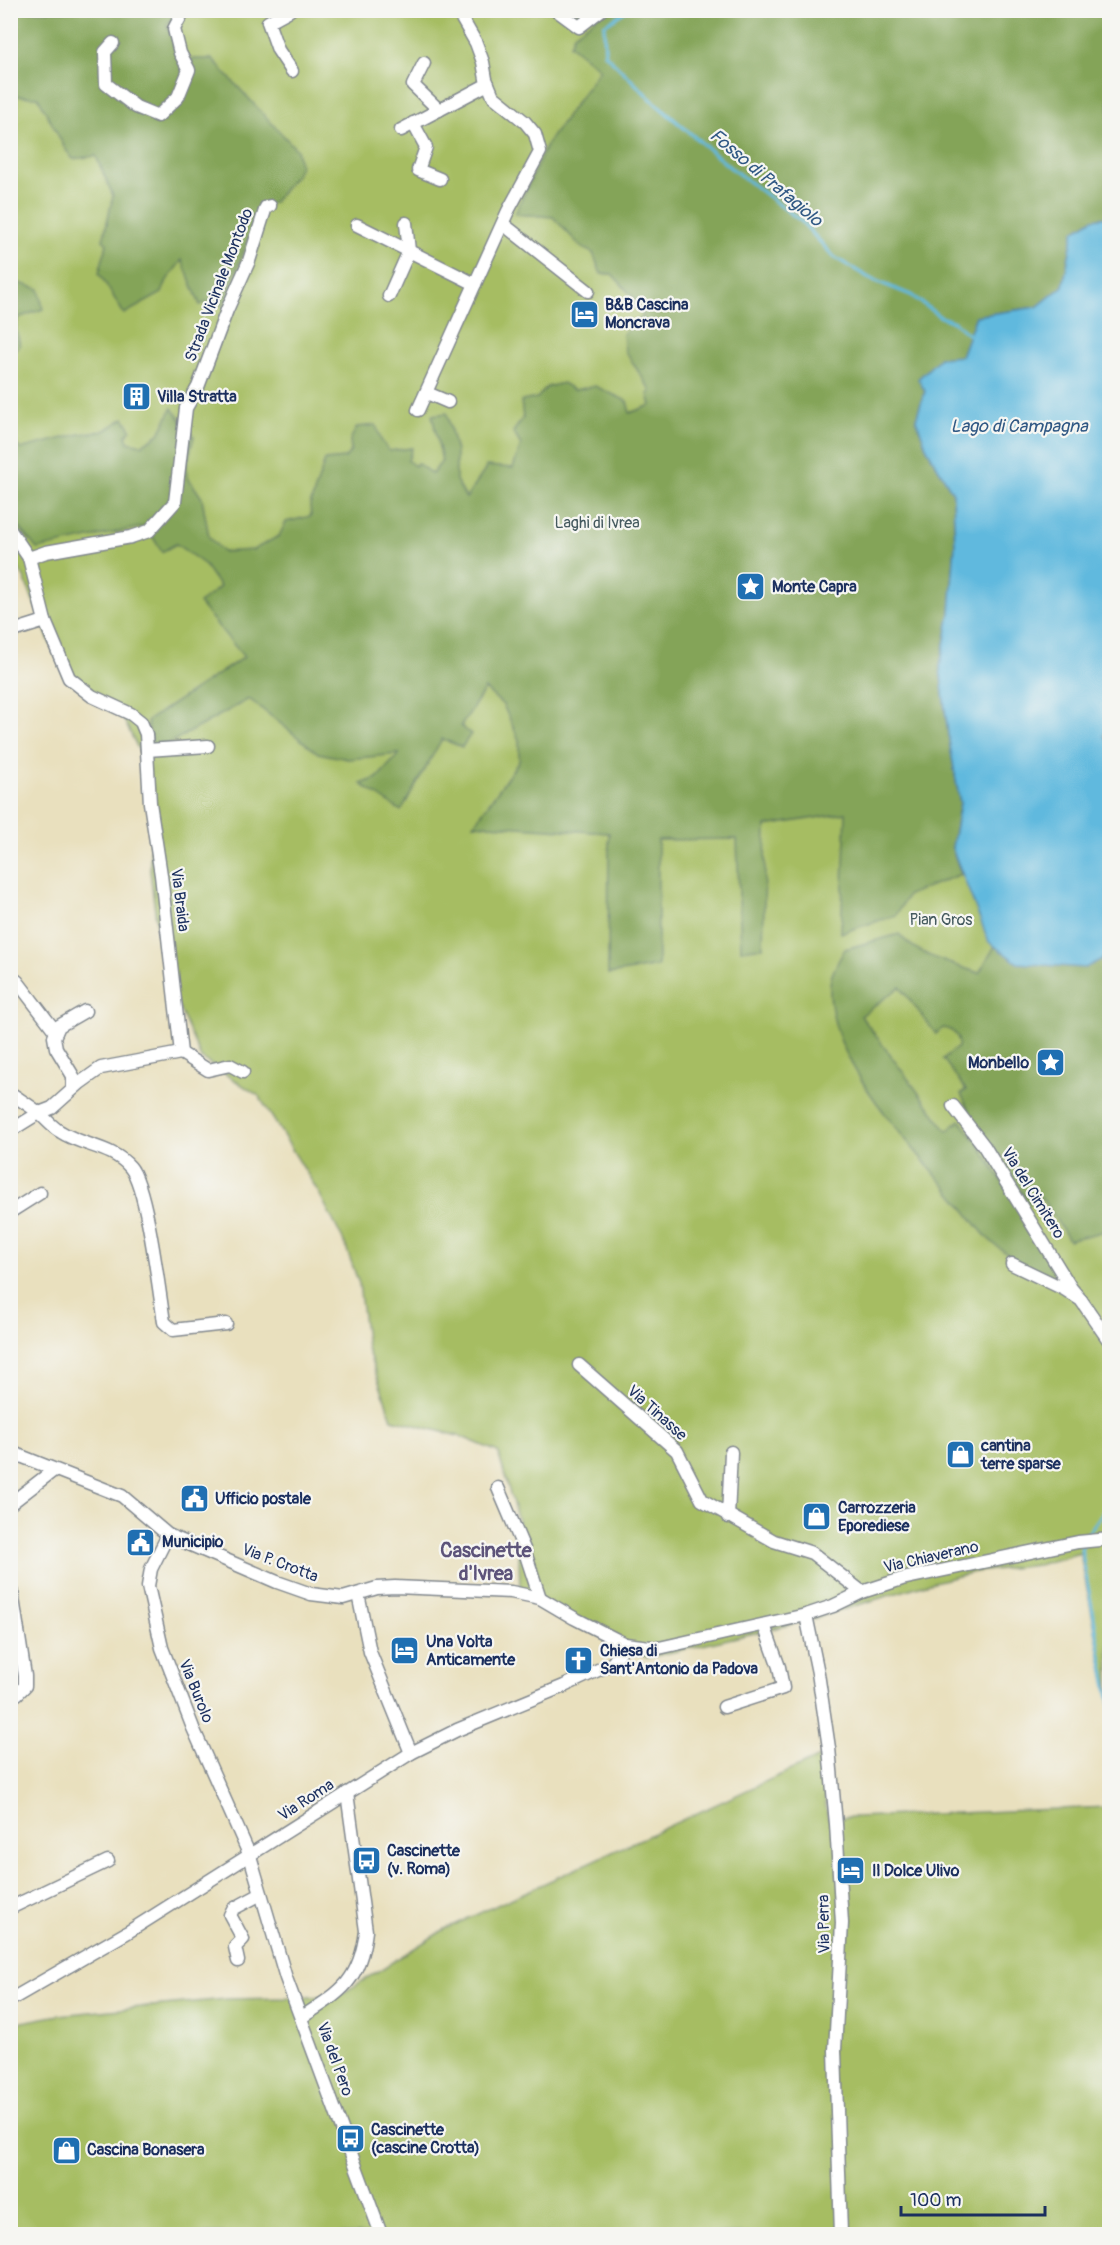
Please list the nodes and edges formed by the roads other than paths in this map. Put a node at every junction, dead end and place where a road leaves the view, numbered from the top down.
1 (184, 10) edge
2 (290, 10) edge
3 (457, 10) edge
4 (556, 10) edge
5 (601, 10) edge
6 (113, 43) dead end
7 (424, 63) dead end
8 (292, 71) dead end
9 (488, 84) junction
10 (439, 110) junction
11 (413, 123) junction
12 (401, 129) dead end
13 (440, 179) dead end
14 (270, 206) dead end
15 (406, 223) dead end
16 (503, 224) junction
17 (357, 225) dead end
18 (409, 251) junction
19 (475, 284) junction
20 (588, 291) dead end
21 (389, 296) dead end
22 (427, 393) junction
23 (448, 402) dead end
24 (418, 410) dead end
25 (10, 530) edge
26 (29, 558) junction
27 (45, 621) junction
28 (10, 632) edge
29 (208, 746) dead end
30 (147, 750) junction
31 (17, 981) dead end
32 (85, 1011) dead end
33 (56, 1032) junction
34 (181, 1053) junction
35 (243, 1072) dead end
36 (73, 1089) junction
37 (10, 1093) edge
38 (952, 1106) dead end
39 (39, 1113) junction
40 (10, 1131) edge
41 (40, 1193) dead end
42 (10, 1212) edge
43 (1012, 1264) dead end
44 (1081, 1300) junction
45 (226, 1324) dead end
46 (1110, 1342) edge
47 (579, 1365) dead end
48 (10, 1450) edge
49 (731, 1452) dead end
50 (54, 1470) junction
51 (498, 1488) dead end
52 (10, 1504) edge
53 (728, 1516) junction
54 (168, 1535) junction
55 (1110, 1539) edge
56 (10, 1579) edge
57 (862, 1592) junction
58 (358, 1594) junction
59 (540, 1598) junction
60 (806, 1615) junction
61 (764, 1625) junction
62 (625, 1644) junction
63 (17, 1694) dead end
64 (724, 1707) dead end
65 (411, 1753) junction
66 (347, 1793) junction
67 (250, 1856) junction
68 (108, 1861) dead end
69 (261, 1894) junction
70 (10, 1908) edge
71 (238, 1961) dead end
72 (10, 2000) edge
73 (302, 2017) junction
74 (381, 2235) edge
75 (841, 2235) edge

1 - 6 street
2 - 8 street
3 - 9 street
4 - 5 street
7 - 10 street
9 - 10 street
9 - 16 street
10 - 11 street
11 - 12 street
11 - 13 street
14 - 26 street, Strada Vicinale Montodo
15 - 18 street
16 - 19 street
16 - 20 street
17 - 18 street
18 - 19 street
18 - 21 street
19 - 22 street
22 - 23 street
22 - 24 street
25 - 26 street
26 - 27 street, Via Braida
27 - 28 street
27 - 30 street, Via Braida
29 - 30 street
30 - 34 street, Via Braida
31 - 33 street
32 - 33 street
33 - 36 street
34 - 35 street
34 - 36 street
36 - 39 street
37 - 39 street
38 - 44 street, Via del Cimitero
39 - 40 street
39 - 45 street
41 - 42 street
43 - 44 street
44 - 46 street, Via del Cimitero
47 - 53 street, Via Tinasse
48 - 50 street, Via P. Crotta
49 - 53 street
50 - 52 street
50 - 54 street, Via P. Crotta
51 - 59 street
53 - 57 street, Via Tinasse
54 - 58 street, Via P. Crotta
54 - 67 street, Via Burolo
55 - 57 street, Via Chiaverano
56 - 63 street
57 - 60 street, Via Chiaverano
58 - 59 street, Via P. Crotta
58 - 65 street
59 - 62 street, Via P. Crotta
60 - 61 street, Via Chiaverano
60 - 75 street, Via Perra
61 - 62 street, Via Chiaverano
61 - 64 street
62 - 65 street, Via Roma
65 - 66 street, Via Roma
66 - 67 street, Via Roma
66 - 73 street
67 - 69 street, Via del Pero
67 - 72 street, Via Roma
68 - 70 street
69 - 71 street
69 - 73 street, Via del Pero
73 - 74 street, Via del Pero

